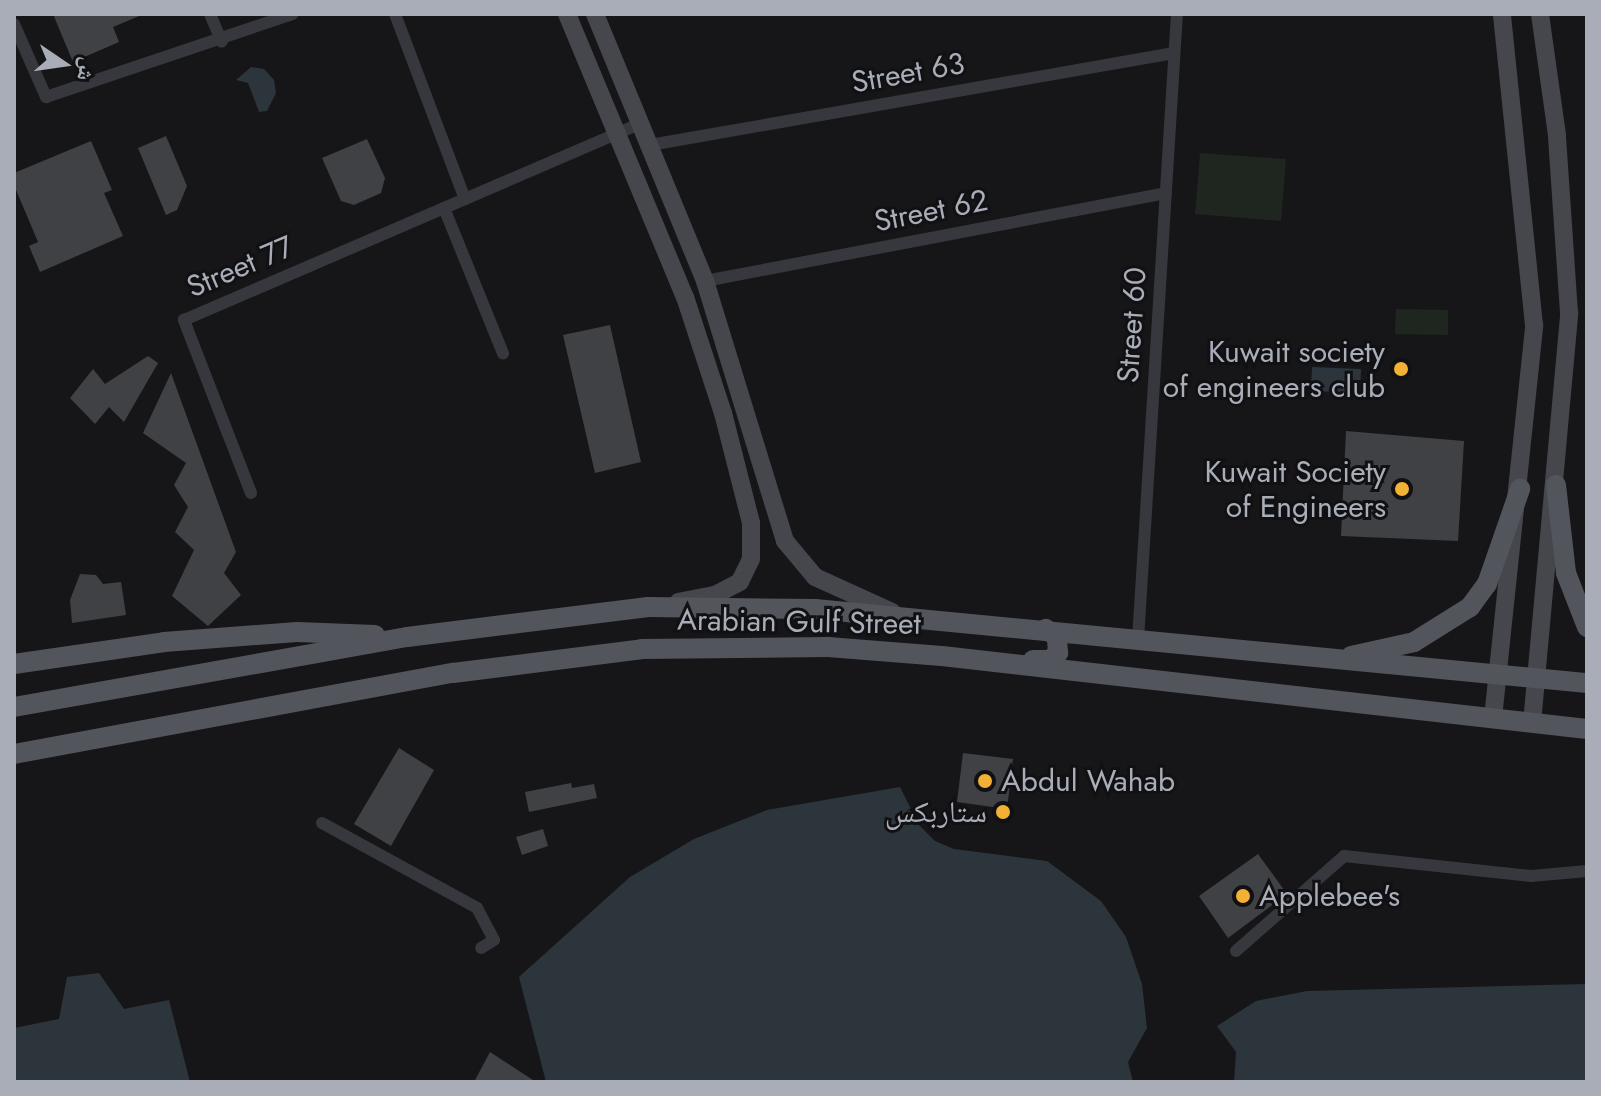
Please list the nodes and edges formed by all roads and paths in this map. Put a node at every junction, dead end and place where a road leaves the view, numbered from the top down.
1 (210, 14) edge
2 (292, 14) edge
3 (395, 14) edge
4 (567, 14) edge
5 (595, 14) edge
6 (1177, 14) edge
7 (1502, 14) edge
8 (1540, 14) edge
9 (14, 24) edge
10 (222, 42) junction
11 (1174, 53) junction
12 (641, 123) junction
13 (616, 133) junction
14 (650, 145) junction
15 (1166, 193) junction
16 (465, 199) junction
17 (444, 208) junction
18 (705, 281) junction
19 (503, 353) dead end
20 (756, 438) junction
21 (733, 452) junction
22 (1523, 458) junction
23 (1558, 462) junction
24 (1556, 485) junction
25 (1520, 489) junction
26 (251, 493) dead end
27 (648, 607) junction
28 (901, 616) junction
29 (1587, 627) edge
30 (1046, 629) junction
31 (407, 637) junction
32 (1138, 640) junction
33 (942, 656) junction
34 (1328, 660) junction
35 (14, 664) edge
36 (1498, 674) junction
37 (1537, 677) junction
38 (1587, 683) edge
39 (14, 707) edge
40 (1493, 718) junction
41 (1532, 723) junction
42 (1587, 729) edge
43 (14, 754) edge
44 (322, 823) dead end
45 (1587, 871) edge
46 (481, 948) dead end
47 (1236, 951) dead end

1 - 10 street
2 - 10 street
3 - 16 street
4 - 13 main road
5 - 12 main road
6 - 11 street, Street 60
7 - 22 main road
8 - 23 main road
9 - 10 street
11 - 14 street, Street 63
11 - 15 street, Street 60
12 - 13 street, Street 77
12 - 14 main road
13 - 16 street, Street 77
13 - 21 main road
14 - 18 main road
15 - 18 street, Street 62
15 - 32 street, Street 60
16 - 17 street, Street 77
17 - 19 street
17 - 26 street, Street 77
18 - 20 main road
20 - 21 main road
20 - 28 main road
21 - 27 main road
22 - 23 main road
22 - 25 main road
23 - 24 main road
24 - 29 main road
24 - 37 main road
25 - 34 main road
25 - 36 main road
27 - 28 main road, Arabian Gulf Street
27 - 31 main road, Arabian Gulf Street
28 - 30 main road, Arabian Gulf Street
30 - 32 main road, Arabian Gulf Street
30 - 33 main road
31 - 35 main road
31 - 39 main road, Arabian Gulf Street
32 - 34 main road, Arabian Gulf Street
33 - 40 main road, Arabian Gulf Street
33 - 43 main road, Arabian Gulf Street
34 - 36 main road, Arabian Gulf Street
36 - 37 main road, Arabian Gulf Street
36 - 40 main road
37 - 38 main road, Arabian Gulf Street
37 - 41 main road
40 - 41 main road, Arabian Gulf Street
41 - 42 main road, Arabian Gulf Street
44 - 46 street
45 - 47 street

